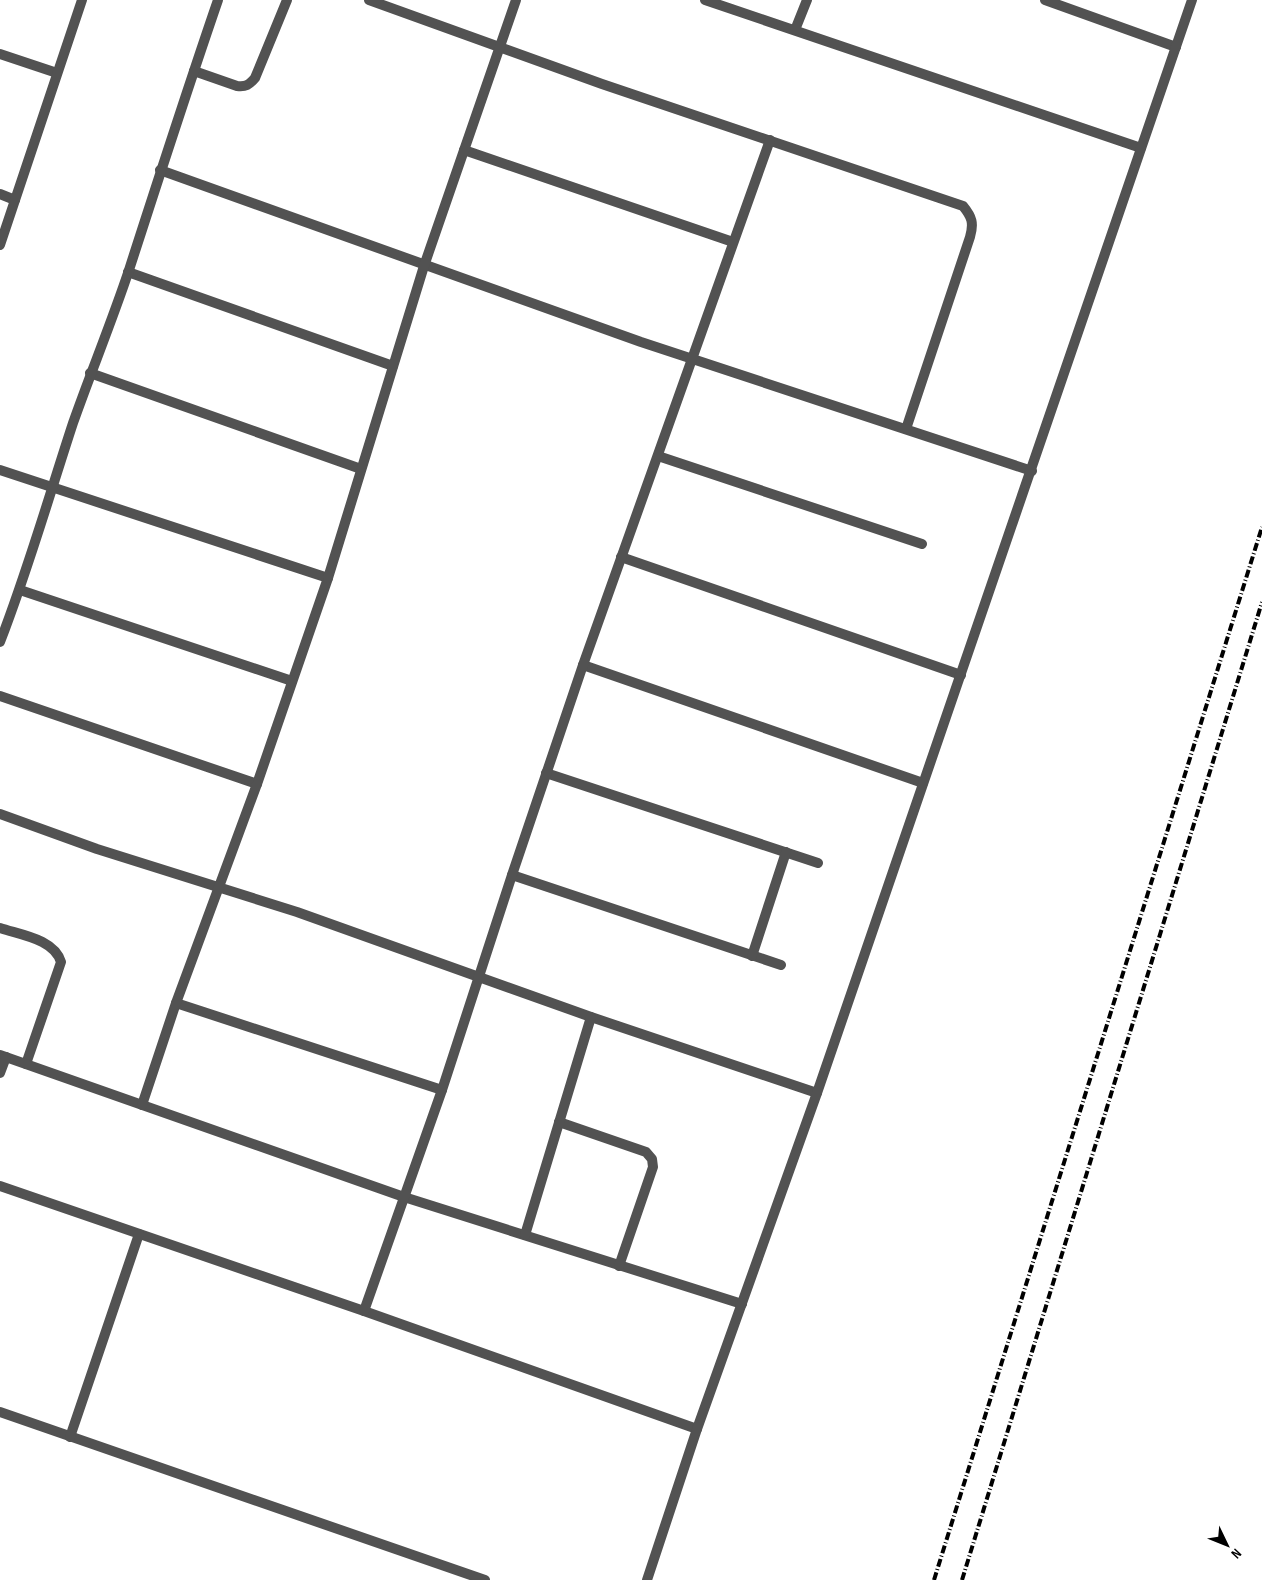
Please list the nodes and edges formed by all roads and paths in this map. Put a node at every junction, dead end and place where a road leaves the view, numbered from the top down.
1 (82, 0) edge
2 (218, 0) edge
3 (287, 0) edge
4 (369, 0) edge
5 (516, 0) edge
6 (705, 0) edge
7 (806, 0) edge
8 (1045, 0) edge
9 (1192, 0) edge
10 (795, 30) junction
11 (500, 46) junction
12 (1176, 47) junction
13 (0, 54) edge
14 (194, 71) junction
15 (57, 73) junction
16 (770, 140) junction
17 (1141, 148) junction
18 (464, 150) junction
19 (160, 170) junction
20 (0, 194) edge
21 (15, 200) junction
22 (733, 242) junction
23 (0, 244) edge
24 (424, 266) junction
25 (128, 272) junction
26 (691, 357) junction
27 (393, 366) junction
28 (90, 373) junction
29 (906, 429) junction
30 (658, 456) junction
31 (361, 469) junction
32 (0, 470) edge
33 (1032, 471) junction
34 (52, 487) junction
35 (922, 544) dead end
36 (621, 557) junction
37 (328, 578) junction
38 (20, 590) junction
39 (0, 642) edge
40 (583, 665) junction
41 (961, 676) junction
42 (292, 681) junction
43 (0, 696) edge
44 (546, 773) junction
45 (923, 783) junction
46 (257, 784) junction
47 (0, 814) edge
48 (786, 852) junction
49 (818, 863) dead end
50 (512, 875) junction
51 (219, 888) junction
52 (0, 928) edge
53 (752, 956) junction
54 (781, 965) dead end
55 (478, 977) junction
56 (176, 1003) junction
57 (591, 1016) junction
58 (3, 1056) edge
59 (26, 1064) junction
60 (0, 1073) edge
61 (442, 1090) junction
62 (817, 1093) junction
63 (142, 1105) junction
64 (560, 1122) junction
65 (0, 1186) edge
66 (404, 1197) junction
67 (139, 1234) junction
68 (525, 1235) junction
69 (619, 1266) junction
70 (742, 1304) junction
71 (364, 1311) junction
72 (0, 1412) edge
73 (697, 1429) junction
74 (70, 1437) junction
75 (485, 1580) edge
76 (647, 1580) edge

1 - 15 street
2 - 14 street
3 - 14 street
4 - 11 street
5 - 11 street
6 - 10 street
7 - 10 street
8 - 12 street
9 - 12 street
10 - 17 street
11 - 16 street
11 - 18 street
12 - 17 street
13 - 15 street
14 - 19 street
15 - 21 street
16 - 22 street
16 - 29 street
17 - 33 street
18 - 22 street
18 - 24 street
19 - 24 street
19 - 25 street
20 - 21 street
21 - 23 street
22 - 26 street
24 - 26 street
24 - 27 street
25 - 27 street
25 - 28 street
26 - 29 street
26 - 30 street
27 - 31 street
28 - 31 street
28 - 34 street
29 - 33 street
30 - 35 street
30 - 36 street
31 - 37 street
32 - 34 street
33 - 41 street
34 - 37 street
34 - 38 street
36 - 40 street
36 - 41 street
37 - 42 street
38 - 39 street
38 - 42 street
40 - 44 street
40 - 45 street
41 - 45 street
42 - 46 street
43 - 46 street
44 - 48 street
44 - 50 street
45 - 62 street
46 - 51 street
47 - 51 street
48 - 49 street
48 - 53 street
50 - 53 street
50 - 55 street
51 - 55 street
51 - 56 street
52 - 59 street
53 - 54 street
55 - 57 street
55 - 61 street
56 - 61 street
56 - 63 street
57 - 62 street
57 - 64 street
58 - 59 street
58 - 60 street
59 - 63 street
61 - 66 street
62 - 70 street
63 - 66 street
64 - 68 street
64 - 69 street
65 - 67 street
66 - 68 street
66 - 71 street
67 - 71 street
67 - 74 street
68 - 69 street
69 - 70 street
70 - 73 street
71 - 73 street
72 - 74 street
73 - 76 street
74 - 75 street

